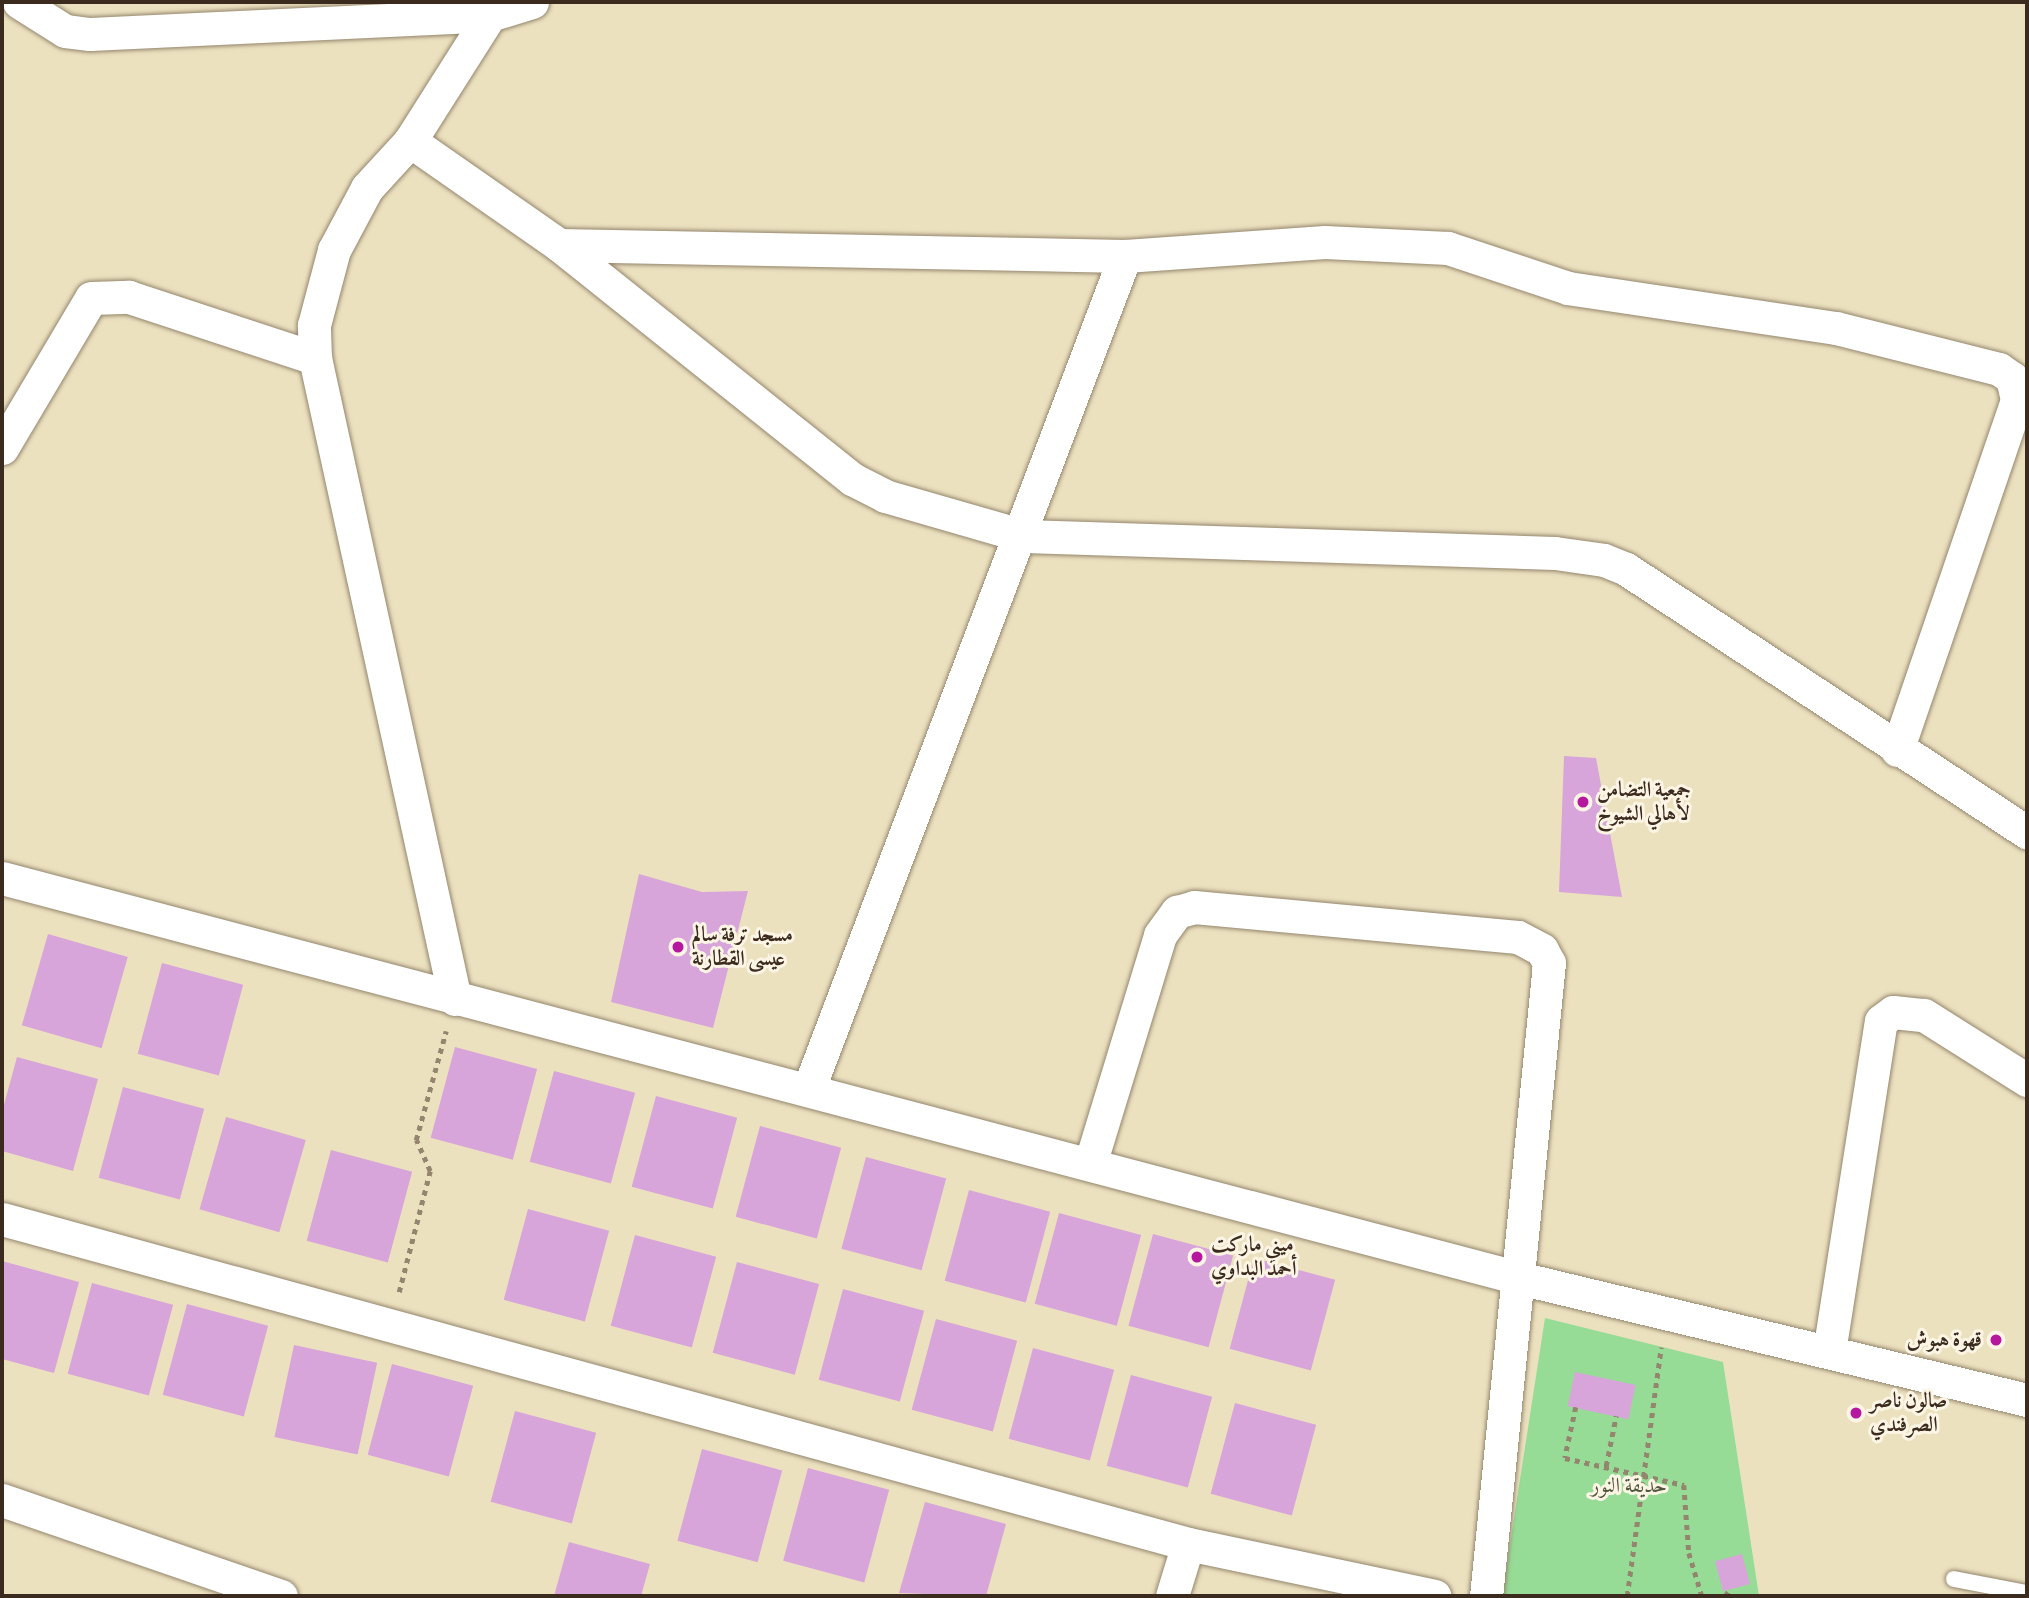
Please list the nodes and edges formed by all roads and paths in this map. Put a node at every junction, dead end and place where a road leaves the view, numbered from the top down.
1 (19, 2) edge
2 (532, 2) edge
3 (490, 15) junction
4 (410, 141) junction
5 (558, 245) junction
6 (1125, 256) junction
7 (315, 358) junction
8 (2, 448) edge
9 (1024, 536) junction
10 (1898, 750) junction
11 (2027, 832) edge
12 (2, 878) edge
13 (455, 999) junction
14 (2027, 1080) edge
15 (809, 1088) junction
16 (1091, 1161) junction
17 (2, 1219) edge
18 (1515, 1277) junction
19 (1665, 1313) junction
20 (391, 1323) junction
21 (1829, 1352) junction
22 (2027, 1400) edge
23 (1576, 1407) dead end
24 (1616, 1416) dead end
25 (1606, 1466) junction
26 (1644, 1474) junction
27 (2, 1500) edge
28 (1188, 1544) junction
29 (1954, 1579) dead end
30 (1729, 1590) dead end
31 (2027, 1593) edge
32 (281, 1596) edge
33 (1172, 1596) edge
34 (1435, 1596) edge
35 (1486, 1596) edge
36 (1627, 1596) edge
37 (1702, 1596) edge
38 (1725, 1596) edge

1 - 3 street
2 - 3 street
3 - 4 street
4 - 5 street
4 - 7 street
5 - 6 street
5 - 9 street
6 - 9 street
6 - 10 street
7 - 8 street
7 - 13 street
9 - 10 street
9 - 15 street
10 - 11 street
12 - 13 street
13 - 15 street
13 - 20 path
14 - 21 street
15 - 16 street
16 - 18 street
16 - 18 street
17 - 20 street
18 - 19 street
18 - 35 street
19 - 21 street
19 - 26 path
20 - 28 street
21 - 22 street
23 - 25 path
24 - 25 path
25 - 26 path
26 - 36 path
26 - 37 path
27 - 32 street
28 - 33 street
28 - 34 street
29 - 31 lane
30 - 38 path

